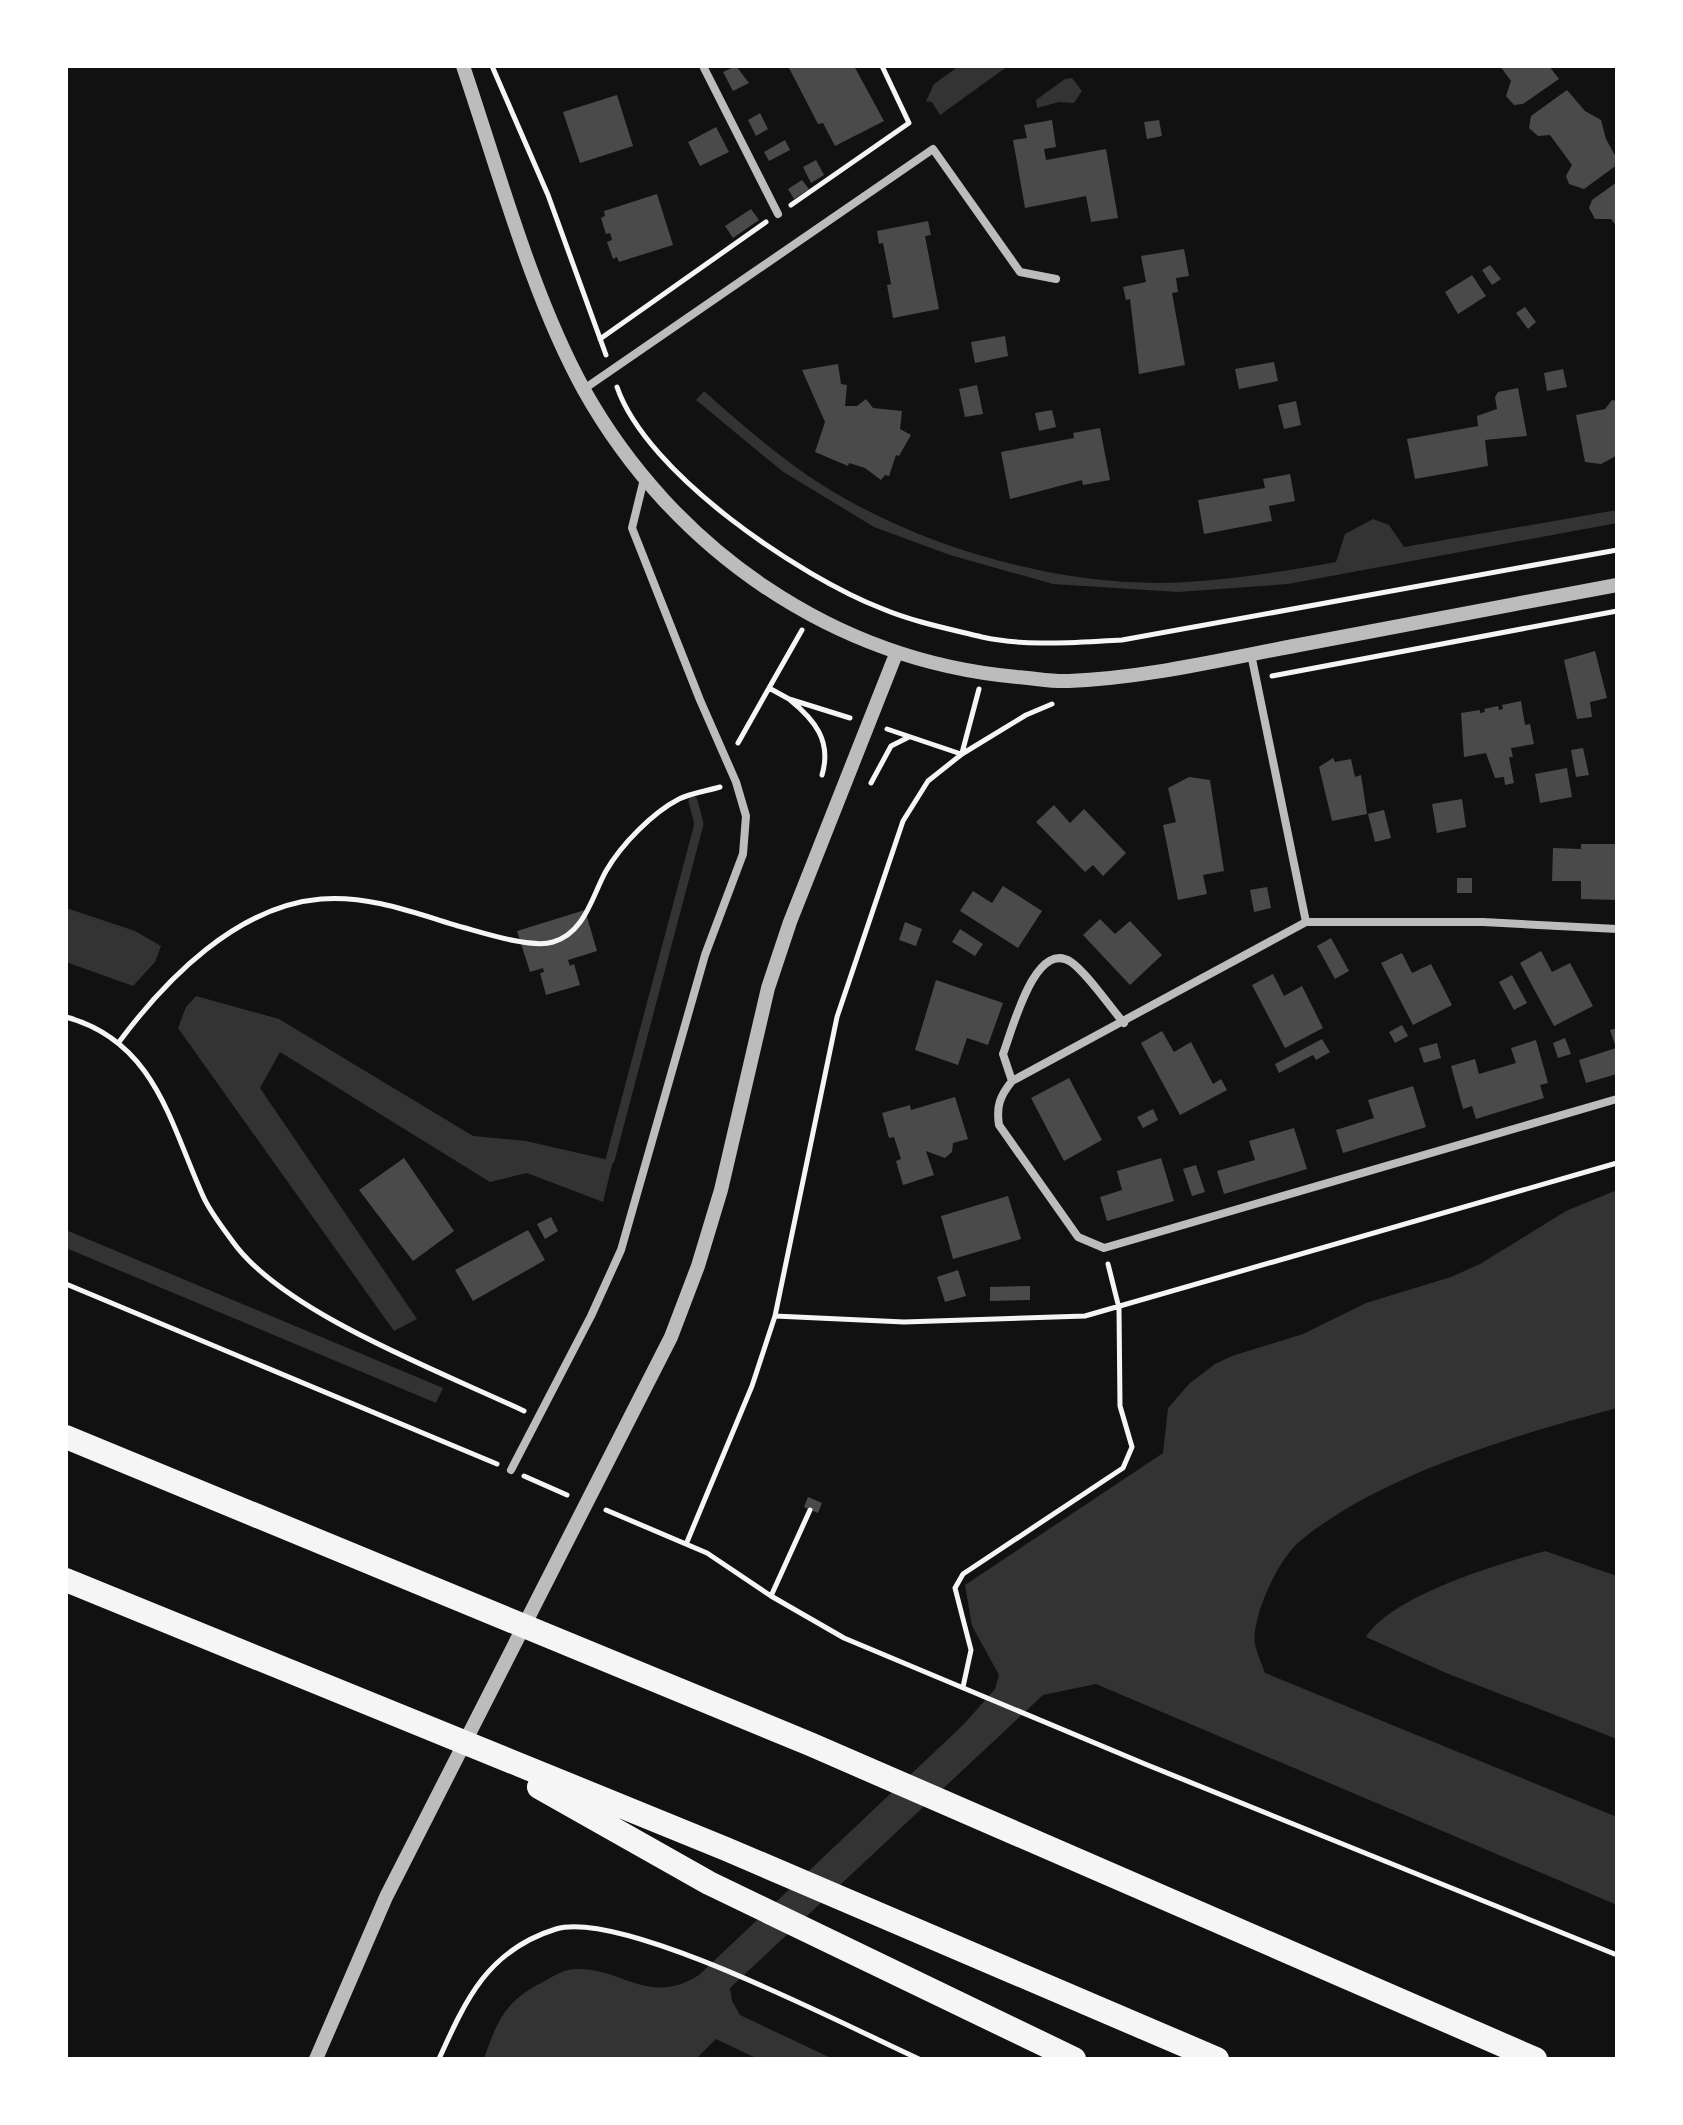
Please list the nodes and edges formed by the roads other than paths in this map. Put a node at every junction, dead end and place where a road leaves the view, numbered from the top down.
1 (463, 66) edge
2 (703, 66) edge
3 (778, 214) dead end
4 (1056, 279) dead end
5 (584, 389) junction
6 (644, 479) junction
7 (1617, 585) edge
8 (896, 654) junction
9 (1251, 654) junction
10 (1306, 922) junction
11 (1617, 929) edge
12 (1124, 1023) junction
13 (1012, 1081) junction
14 (1617, 1099) edge
15 (66, 1437) edge
16 (511, 1470) road end
17 (66, 1580) edge
18 (457, 1741) junction
19 (316, 2059) edge
20 (1074, 2059) edge
21 (1217, 2059) edge
22 (1535, 2059) edge

1 - 5 street
2 - 3 street
4 - 5 street
5 - 6 street
6 - 8 street
6 - 16 street
7 - 9 street
8 - 9 street
8 - 19 street
9 - 10 street
10 - 11 street
10 - 12 street
12 - 13 street
12 - 13 street
13 - 14 street
15 - 22 highway
17 - 18 highway
18 - 20 highway
18 - 21 highway

